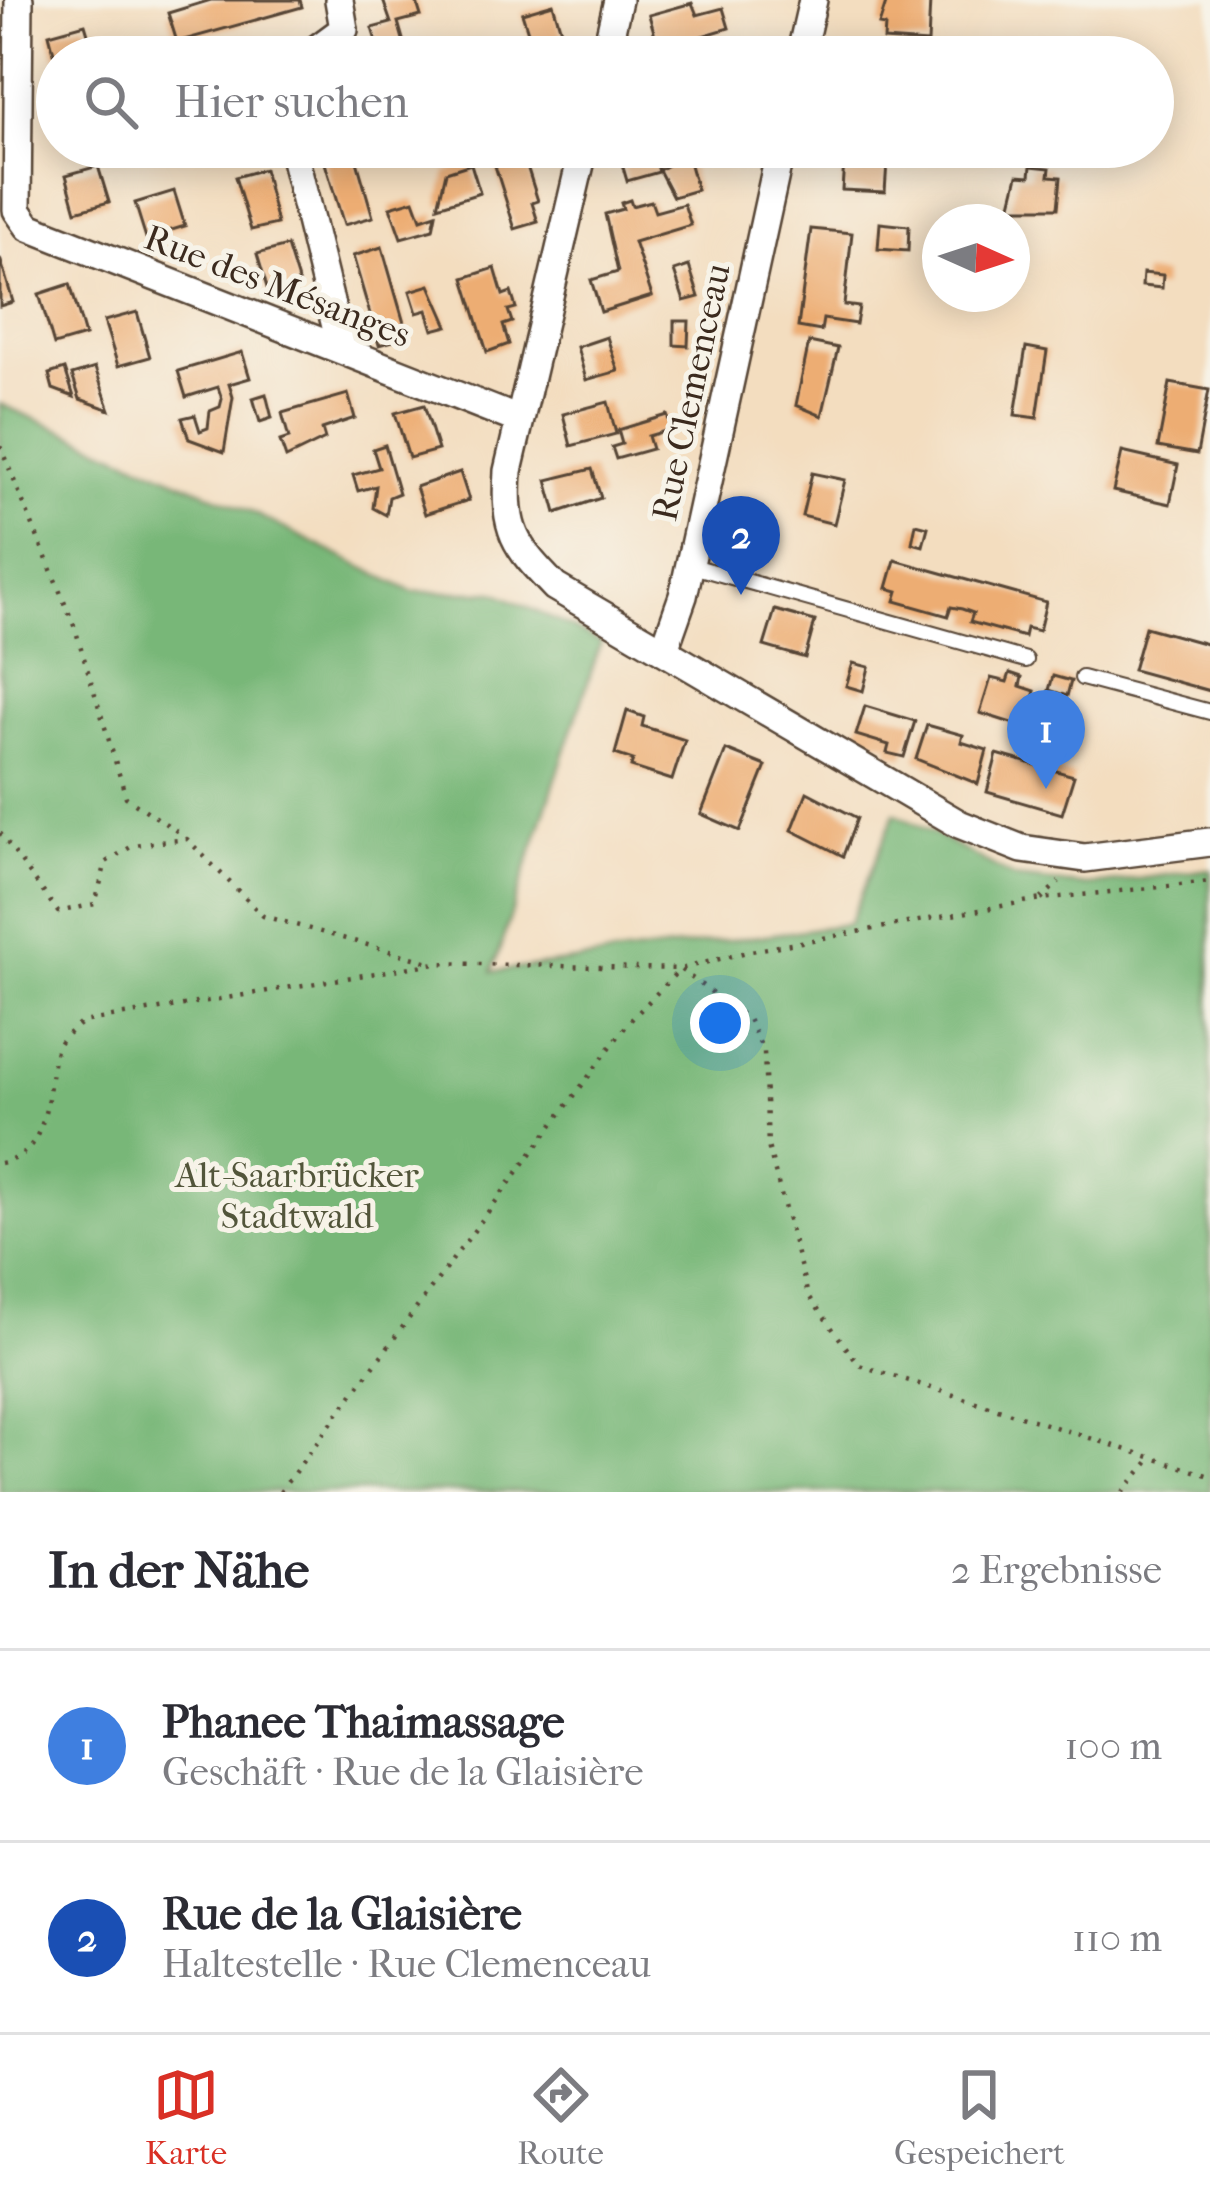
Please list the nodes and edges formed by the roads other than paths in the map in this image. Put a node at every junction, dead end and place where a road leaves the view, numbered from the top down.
1 (20, 0) edge
2 (339, 0) edge
3 (619, 0) edge
4 (813, 0) edge
5 (334, 36) edge
6 (610, 36) edge
7 (805, 36) edge
8 (297, 168) edge
9 (579, 168) edge
10 (776, 168) edge
11 (341, 347) junction
12 (520, 420) junction
13 (689, 565) junction
14 (664, 650) junction
15 (1026, 660) dead end
16 (1082, 677) dead end
17 (1210, 712) edge
18 (1210, 842) edge

1 - 11 street, Rue des Mésanges
2 - 5 street
3 - 6 street
4 - 7 street
8 - 11 street
9 - 12 street
10 - 13 street, Rue Clemenceau
11 - 12 street, Rue des Mésanges
12 - 14 street
13 - 14 street, Rue Clemenceau
13 - 15 lane
14 - 18 street
16 - 17 lane

